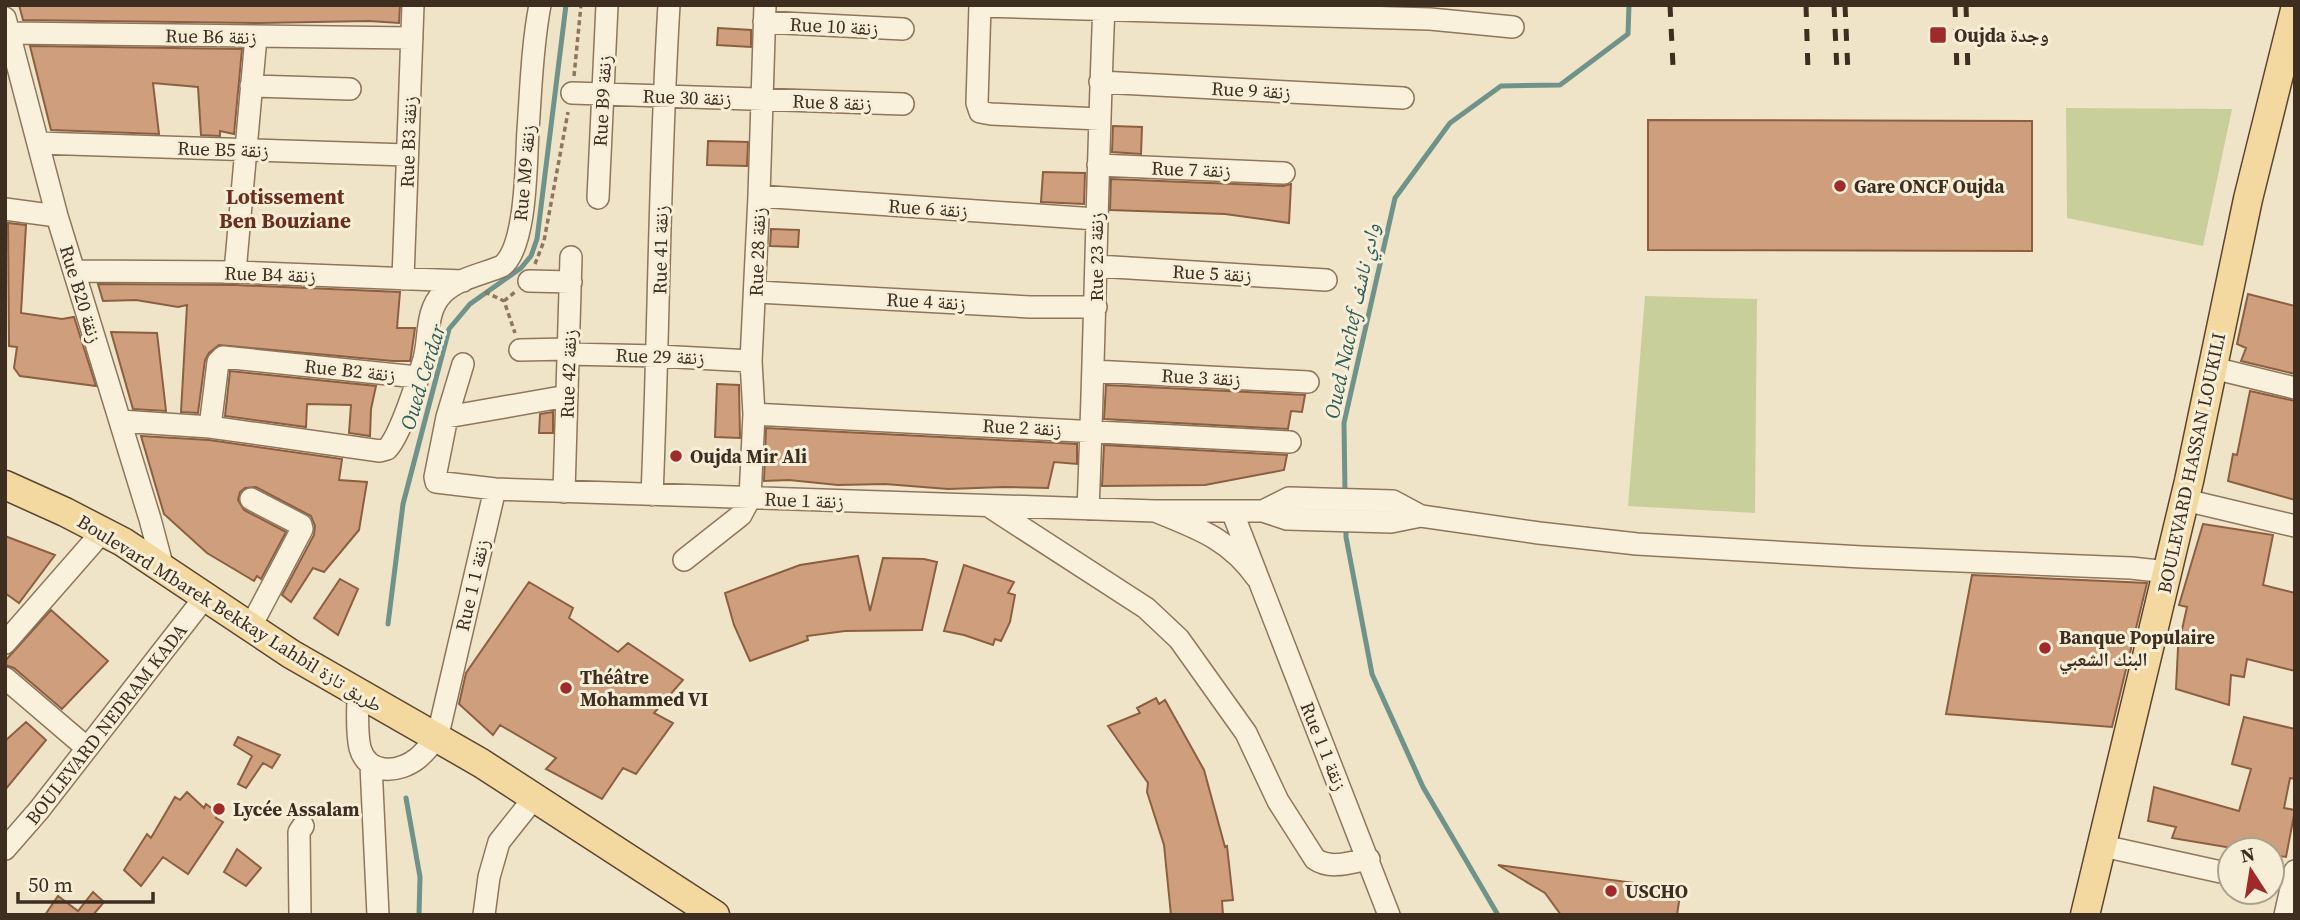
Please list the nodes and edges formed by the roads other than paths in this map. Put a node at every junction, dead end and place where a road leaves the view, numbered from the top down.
1 (413, 5) edge
2 (540, 5) edge
3 (607, 5) edge
4 (669, 5) edge
5 (980, 6) edge
6 (1104, 7) edge
7 (2295, 10) edge
8 (764, 14) edge
9 (7, 26) edge
10 (1513, 26) dead end
11 (903, 29) dead end
12 (256, 37) junction
13 (412, 38) junction
14 (1100, 82) junction
15 (251, 86) junction
16 (350, 89) dead end
17 (572, 93) road end
18 (602, 94) junction
19 (664, 94) junction
20 (1403, 98) dead end
21 (761, 100) junction
22 (903, 104) dead end
23 (1100, 119) junction
24 (38, 143) junction
25 (247, 150) junction
26 (407, 155) junction
27 (1098, 165) junction
28 (1284, 173) dead end
29 (760, 196) junction
30 (598, 198) dead end
31 (5, 209) edge
32 (57, 216) junction
33 (1096, 219) junction
34 (571, 257) dead end
35 (1097, 266) junction
36 (75, 271) junction
37 (235, 272) junction
38 (403, 279) junction
39 (1326, 280) dead end
40 (465, 281) junction
41 (529, 281) dead end
42 (571, 282) junction
43 (756, 292) junction
44 (1096, 307) junction
45 (520, 350) road end
46 (568, 351) junction
47 (658, 356) junction
48 (751, 361) junction
49 (463, 364) dead end
50 (2213, 368) junction
51 (1094, 371) junction
52 (417, 377) junction
53 (1308, 382) dead end
54 (2295, 388) edge
55 (567, 396) junction
56 (754, 414) junction
57 (447, 417) junction
58 (120, 421) junction
59 (210, 427) junction
60 (1091, 431) junction
61 (1290, 442) dead end
62 (5, 485) edge
63 (495, 489) junction
64 (564, 492) junction
65 (652, 495) junction
66 (750, 498) junction
67 (250, 499) dead end
68 (2185, 500) junction
69 (989, 506) junction
70 (1088, 509) junction
71 (1113, 510) joint
72 (1155, 511) junction
73 (1232, 511) junction
74 (2295, 526) edge
75 (103, 531) junction
76 (684, 559) dead end
77 (163, 568) junction
78 (2168, 572) junction
79 (1257, 578) junction
80 (205, 597) junction
81 (251, 626) junction
82 (5, 643) edge
83 (5, 678) edge
84 (358, 693) junction
85 (426, 732) junction
86 (87, 748) junction
87 (371, 765) junction
88 (534, 797) junction
89 (303, 826) dead end
90 (2103, 846) junction
91 (5, 849) edge
92 (1369, 859) junction
93 (2216, 871) edge
94 (2288, 882) edge
95 (300, 915) edge
96 (378, 915) edge
97 (484, 915) edge
98 (715, 915) edge
99 (1390, 915) edge
100 (2085, 915) edge
101 (2285, 915) edge

1 - 13 street, Rue B3 زنقة
2 - 40 street, Rue M9 زنقة
3 - 18 street, Rue B9 زنقة
4 - 19 street, Rue 41 زنقة
5 - 6 street
5 - 23 street
6 - 10 street
6 - 14 street, Rue 23 زنقة
7 - 50 main road, BOULEVARD HASSAN LOUKILI
8 - 11 street, Rue 10 زنقة
8 - 21 street, Rue 28 زنقة
9 - 12 street, Rue B6 زنقة
9 - 24 street, Rue B20 زنقة
12 - 13 street, Rue B6 زنقة
12 - 15 street
13 - 26 street, Rue B3 زنقة
14 - 20 street, Rue 9 زنقة
14 - 23 street, Rue 23 زنقة
15 - 16 street
15 - 25 street
17 - 18 street, Rue 30 زنقة
18 - 19 street, Rue 30 زنقة
18 - 30 street, Rue B9 زنقة
19 - 21 street, Rue 30 زنقة
19 - 47 street, Rue 41 زنقة
21 - 22 street, Rue 8 زنقة
21 - 29 street, Rue 28 زنقة
23 - 27 street, Rue 23 زنقة
24 - 25 street, Rue B5 زنقة
24 - 32 street, Rue B20 زنقة
25 - 26 street, Rue B5 زنقة
25 - 37 street
26 - 38 street, Rue B3 زنقة
27 - 28 street, Rue 7 زنقة
27 - 33 street, Rue 23 زنقة
29 - 33 street, Rue 6 زنقة
29 - 43 street, Rue 28 زنقة
31 - 32 street
32 - 36 street, Rue B20 زنقة
33 - 35 street, Rue 23 زنقة
34 - 42 street, Rue 42 زنقة
35 - 39 street, Rue 5 زنقة
35 - 44 street, Rue 23 زنقة
36 - 37 street, Rue B4 زنقة
36 - 58 street, Rue B20 زنقة
37 - 38 street, Rue B4 زنقة
38 - 40 street, Rue B4 زنقة
40 - 52 street, Rue M9 زنقة
41 - 42 street
42 - 46 street, Rue 42 زنقة
43 - 44 street, Rue 4 زنقة
43 - 48 street, Rue 28 زنقة
44 - 51 street, Rue 23 زنقة
45 - 46 street, Rue 29 زنقة
46 - 47 street, Rue 29 زنقة
46 - 55 street, Rue 42 زنقة
47 - 48 street, Rue 29 زنقة
47 - 65 street, Rue 41 زنقة
48 - 56 street, Rue 28 زنقة
49 - 57 street
50 - 54 street
50 - 68 main road, BOULEVARD HASSAN LOUKILI
51 - 53 street, Rue 3 زنقة
51 - 60 street, Rue 23 زنقة
52 - 59 street, Rue B2 زنقة
52 - 59 street, Rue B2 زنقة
55 - 57 street
55 - 64 street, Rue 42 زنقة
56 - 60 street, Rue 2 زنقة
56 - 66 street, Rue 28 زنقة
57 - 63 street
58 - 59 street, Rue B2 زنقة
58 - 77 street, Rue B20 زنقة
60 - 61 street, Rue 2 زنقة
60 - 70 street, Rue 23 زنقة
62 - 75 main road, Boulevard Mbarek Bekkay Lahbil طريق تازة
63 - 64 street, Rue زنقة 1
63 - 85 street, Rue 1 زنقة 1
64 - 65 street, Rue زنقة 1
65 - 66 street, Rue زنقة 1
66 - 69 street, Rue زنقة 1
66 - 76 street
67 - 81 street
68 - 74 street
68 - 78 main road, BOULEVARD HASSAN LOUKILI
69 - 70 street, Rue زنقة 1
69 - 92 street
70 - 71 street, Rue زنقة 1
71 - 72 street, Rue 1 زنقة 1
72 - 73 street
72 - 79 street, Rue 1 زنقة 1
73 - 78 street
73 - 79 street, Rue 1 زنقة 1
75 - 77 main road, Boulevard Mbarek Bekkay Lahbil طريق تازة
75 - 82 street
77 - 80 main road, Boulevard Mbarek Bekkay Lahbil طريق تازة
78 - 90 main road, BOULEVARD HASSAN LOUKILI
79 - 92 street, Rue 1 زنقة 1
80 - 81 main road, Boulevard Mbarek Bekkay Lahbil طريق تازة
80 - 86 street, BOULEVARD NEDRAM KADA
81 - 84 main road, Boulevard Mbarek Bekkay Lahbil طريق تازة
83 - 86 street
84 - 85 main road, Boulevard Mbarek Bekkay Lahbil طريق تازة
84 - 87 street
85 - 87 street
85 - 88 main road, Boulevard Mbarek Bekkay Lahbil طريق تازة
86 - 91 street, BOULEVARD NEDRAM KADA
87 - 96 street
88 - 97 street
88 - 98 main road, Boulevard Mbarek Bekkay Lahbil طريق تازة
89 - 95 street
90 - 93 street
90 - 100 main road, BOULEVARD HASSAN LOUKILI
92 - 99 street, Rue 1 زنقة 1
94 - 101 street

